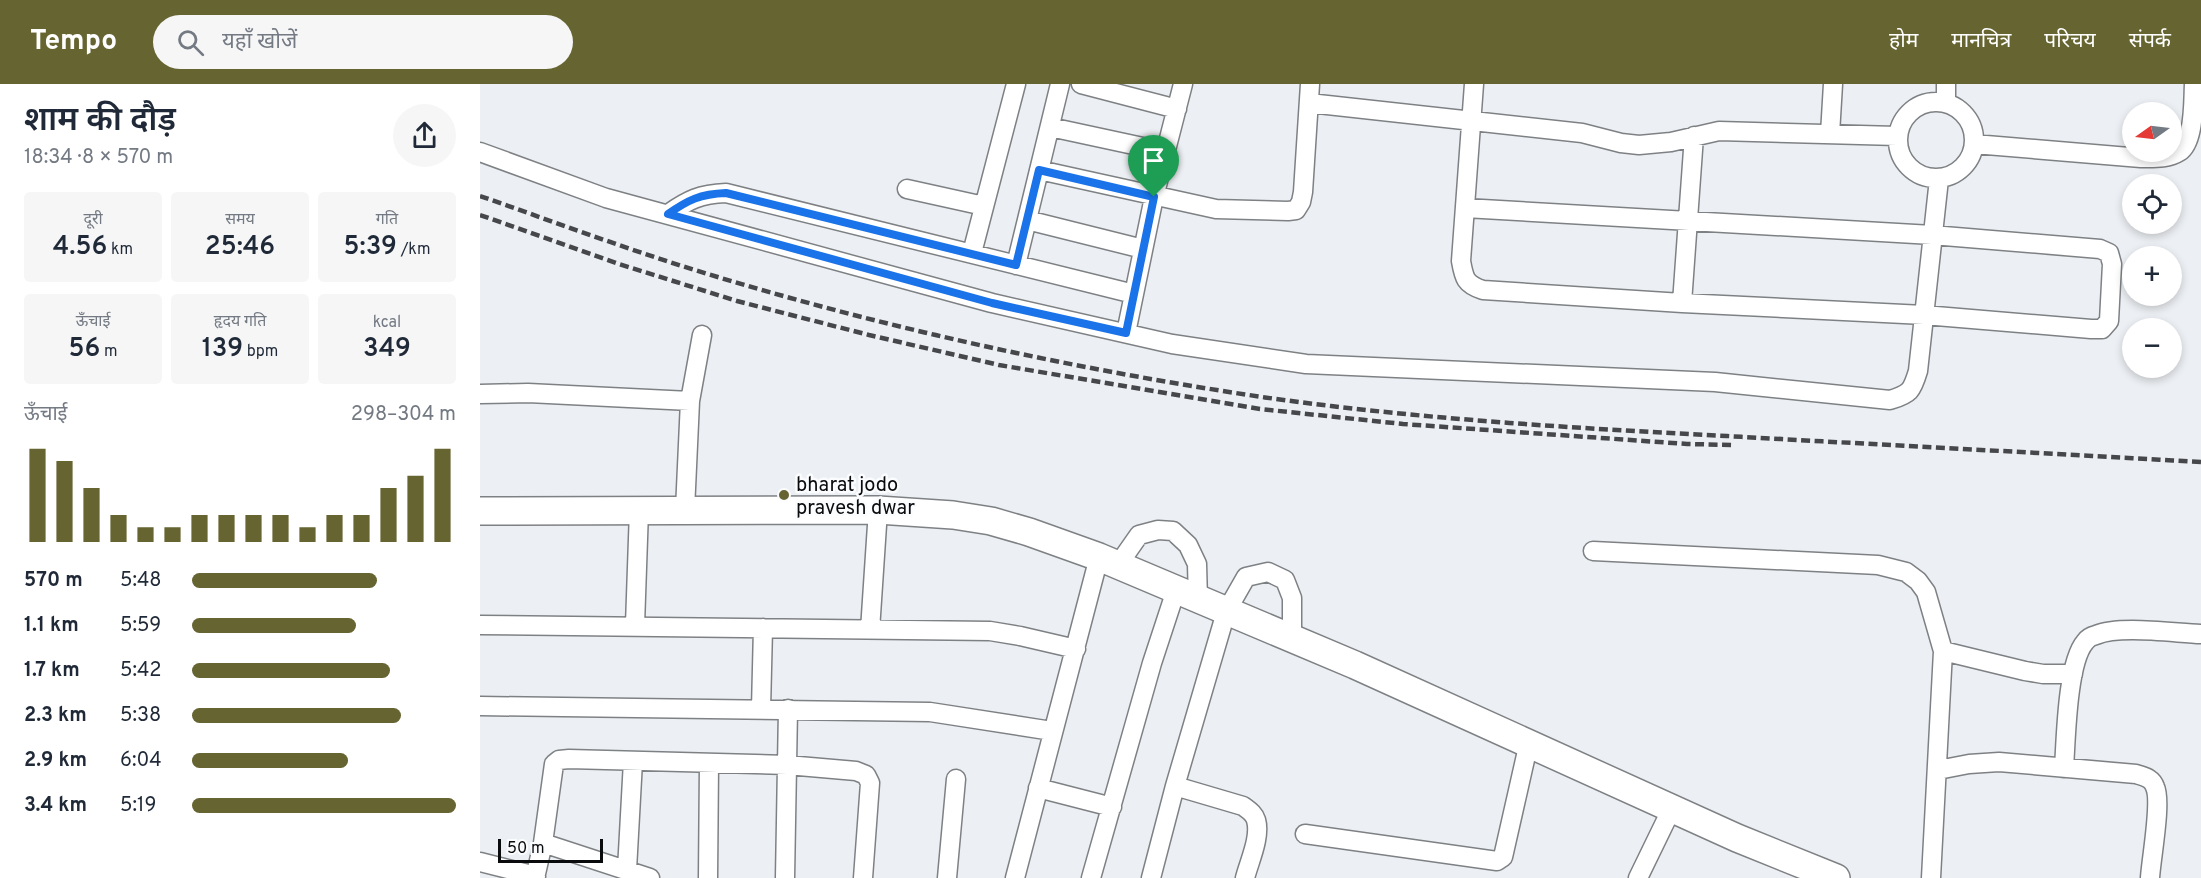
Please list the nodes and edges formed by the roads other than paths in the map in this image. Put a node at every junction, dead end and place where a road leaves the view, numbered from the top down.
1 (1016, 84) edge
2 (1060, 84) edge
3 (1081, 84) edge
4 (1183, 84) edge
5 (1310, 84) edge
6 (1474, 84) edge
7 (1833, 84) edge
8 (1946, 84) edge
9 (2194, 84) edge
10 (1309, 103) junction
11 (1946, 103) junction
12 (1177, 109) junction
13 (1471, 121) junction
14 (1050, 127) junction
15 (1830, 134) junction
16 (1694, 136) junction
17 (1897, 136) junction
18 (1974, 144) junction
19 (480, 152) edge
20 (1166, 152) junction
21 (1039, 170) junction
22 (1938, 179) junction
23 (907, 189) dead end
24 (1154, 197) junction
25 (984, 206) junction
26 (1465, 208) junction
27 (668, 214) junction
28 (1027, 220) junction
29 (1687, 221) junction
30 (1932, 235) junction
31 (1143, 249) junction
32 (972, 253) junction
33 (1016, 265) junction
34 (1134, 294) junction
35 (1682, 303) junction
36 (1924, 315) junction
37 (1126, 333) junction
38 (702, 335) dead end
39 (480, 394) edge
40 (690, 401) junction
41 (639, 510) junction
42 (685, 510) junction
43 (878, 510) junction
44 (480, 511) edge
45 (1593, 551) dead end
46 (1108, 561) junction
47 (1187, 596) junction
48 (1226, 612) junction
49 (480, 625) edge
50 (635, 626) junction
51 (763, 628) junction
52 (870, 630) junction
53 (2201, 634) edge
54 (1292, 639) junction
55 (1076, 649) junction
56 (1943, 651) junction
57 (2073, 674) junction
58 (480, 706) edge
59 (761, 709) junction
60 (788, 709) junction
61 (1052, 731) junction
62 (1529, 742) junction
63 (633, 761) junction
64 (709, 763) junction
65 (787, 765) junction
66 (2064, 768) junction
67 (1938, 770) junction
68 (956, 779) dead end
69 (1175, 786) junction
70 (1038, 788) junction
71 (1112, 807) junction
72 (1672, 808) junction
73 (1305, 834) dead end
74 (543, 843) junction
75 (480, 862) edge
76 (1486, 869) edge
77 (627, 870) junction
78 (536, 877) edge
79 (650, 878) edge
80 (708, 878) edge
81 (785, 878) edge
82 (863, 878) edge
83 (947, 878) edge
84 (1015, 878) edge
85 (1091, 878) edge
86 (1151, 878) edge
87 (1245, 878) edge
88 (1638, 878) edge
89 (1836, 878) edge
90 (1931, 878) edge
91 (2150, 878) edge

1 - 25 street
2 - 14 street
3 - 12 street
4 - 12 street
5 - 10 street
6 - 13 street
7 - 15 street
8 - 11 street
9 - 18 street
10 - 13 street
10 - 24 street
11 - 17 street
11 - 18 street
12 - 20 street
13 - 16 street
13 - 26 street
14 - 20 street
14 - 21 street
15 - 16 street
15 - 17 street
16 - 29 street
17 - 22 street
18 - 22 street
19 - 27 street
20 - 24 street
21 - 24 street
21 - 28 street
22 - 30 street
23 - 25 street
24 - 31 street
25 - 32 street
26 - 29 street
26 - 35 street
27 - 32 street
27 - 37 street
28 - 31 street
28 - 33 street
29 - 30 street
29 - 35 street
30 - 36 street
30 - 36 street
31 - 34 street
32 - 33 street
33 - 34 street
34 - 37 street
35 - 36 street
36 - 37 street
38 - 40 street
39 - 40 street
40 - 42 street
41 - 42 highway
41 - 44 highway
41 - 50 street
42 - 43 highway
43 - 46 highway
43 - 52 street
45 - 56 street
46 - 47 highway
46 - 47 street
46 - 55 street
47 - 48 highway
47 - 71 street
48 - 54 highway
48 - 54 street
48 - 69 street
49 - 50 street
50 - 51 street
51 - 52 street
51 - 59 street
52 - 55 street
53 - 57 street
54 - 62 highway
55 - 61 street
56 - 57 street
56 - 67 street
57 - 66 street
58 - 59 street
59 - 60 street
60 - 61 street
60 - 65 street
61 - 70 street
62 - 72 highway
62 - 76 street
63 - 64 street
63 - 74 street
63 - 77 street
64 - 65 street
64 - 80 street
65 - 81 street
65 - 82 street
66 - 67 street
66 - 91 street
67 - 90 street
68 - 83 street
69 - 86 street
69 - 87 street
70 - 71 street
70 - 84 street
71 - 85 street
72 - 88 street
72 - 89 highway
73 - 76 street
74 - 77 street
74 - 78 street
75 - 78 street
77 - 79 street

